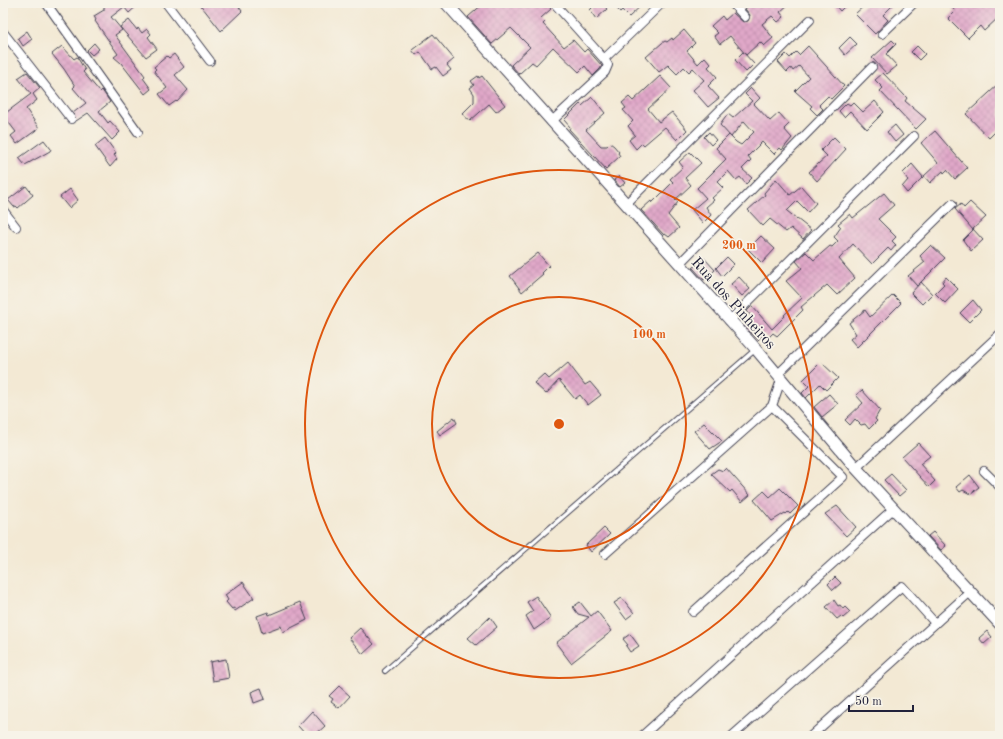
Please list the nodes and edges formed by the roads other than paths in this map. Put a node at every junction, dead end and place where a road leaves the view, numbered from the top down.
1 (46, 3) edge
2 (166, 3) edge
3 (446, 3) edge
4 (554, 3) edge
5 (662, 3) edge
6 (732, 3) edge
7 (914, 3) edge
8 (745, 17) dead end
9 (810, 20) dead end
10 (3, 32) edge
11 (882, 34) dead end
12 (604, 59) junction
13 (210, 61) dead end
14 (872, 67) dead end
15 (71, 119) dead end
16 (551, 122) junction
17 (138, 132) dead end
18 (914, 136) dead end
19 (626, 204) junction
20 (952, 204) dead end
21 (3, 210) edge
22 (16, 227) dead end
23 (678, 264) junction
24 (729, 321) junction
25 (1000, 334) edge
26 (756, 349) junction
27 (779, 378) junction
28 (772, 406) junction
29 (856, 468) junction
30 (984, 471) dead end
31 (1000, 487) edge
32 (893, 509) junction
33 (605, 554) dead end
34 (970, 592) junction
35 (693, 612) dead end
36 (935, 623) junction
37 (1000, 624) edge
38 (385, 671) dead end
39 (642, 736) edge
40 (732, 736) edge
41 (811, 736) edge

1 - 17 street
2 - 13 street
3 - 16 street, Rua dos Pinheiros
4 - 12 street
5 - 12 street
6 - 8 street
7 - 11 street
9 - 19 street
10 - 15 street
12 - 16 street
14 - 23 street
16 - 19 street, Rua dos Pinheiros
18 - 24 street
19 - 23 street, Rua dos Pinheiros
20 - 27 street
21 - 22 street
23 - 24 street, Rua dos Pinheiros
24 - 26 street, Rua dos Pinheiros
25 - 29 street
26 - 27 street, Rua dos Pinheiros
26 - 38 lane
27 - 28 street
27 - 29 street, Rua dos Pinheiros
28 - 33 street
28 - 35 street
29 - 32 street, Rua dos Pinheiros
30 - 31 street
32 - 34 street, Rua dos Pinheiros
32 - 39 street
34 - 36 street
34 - 37 street, Rua dos Pinheiros
36 - 40 street
36 - 41 street

